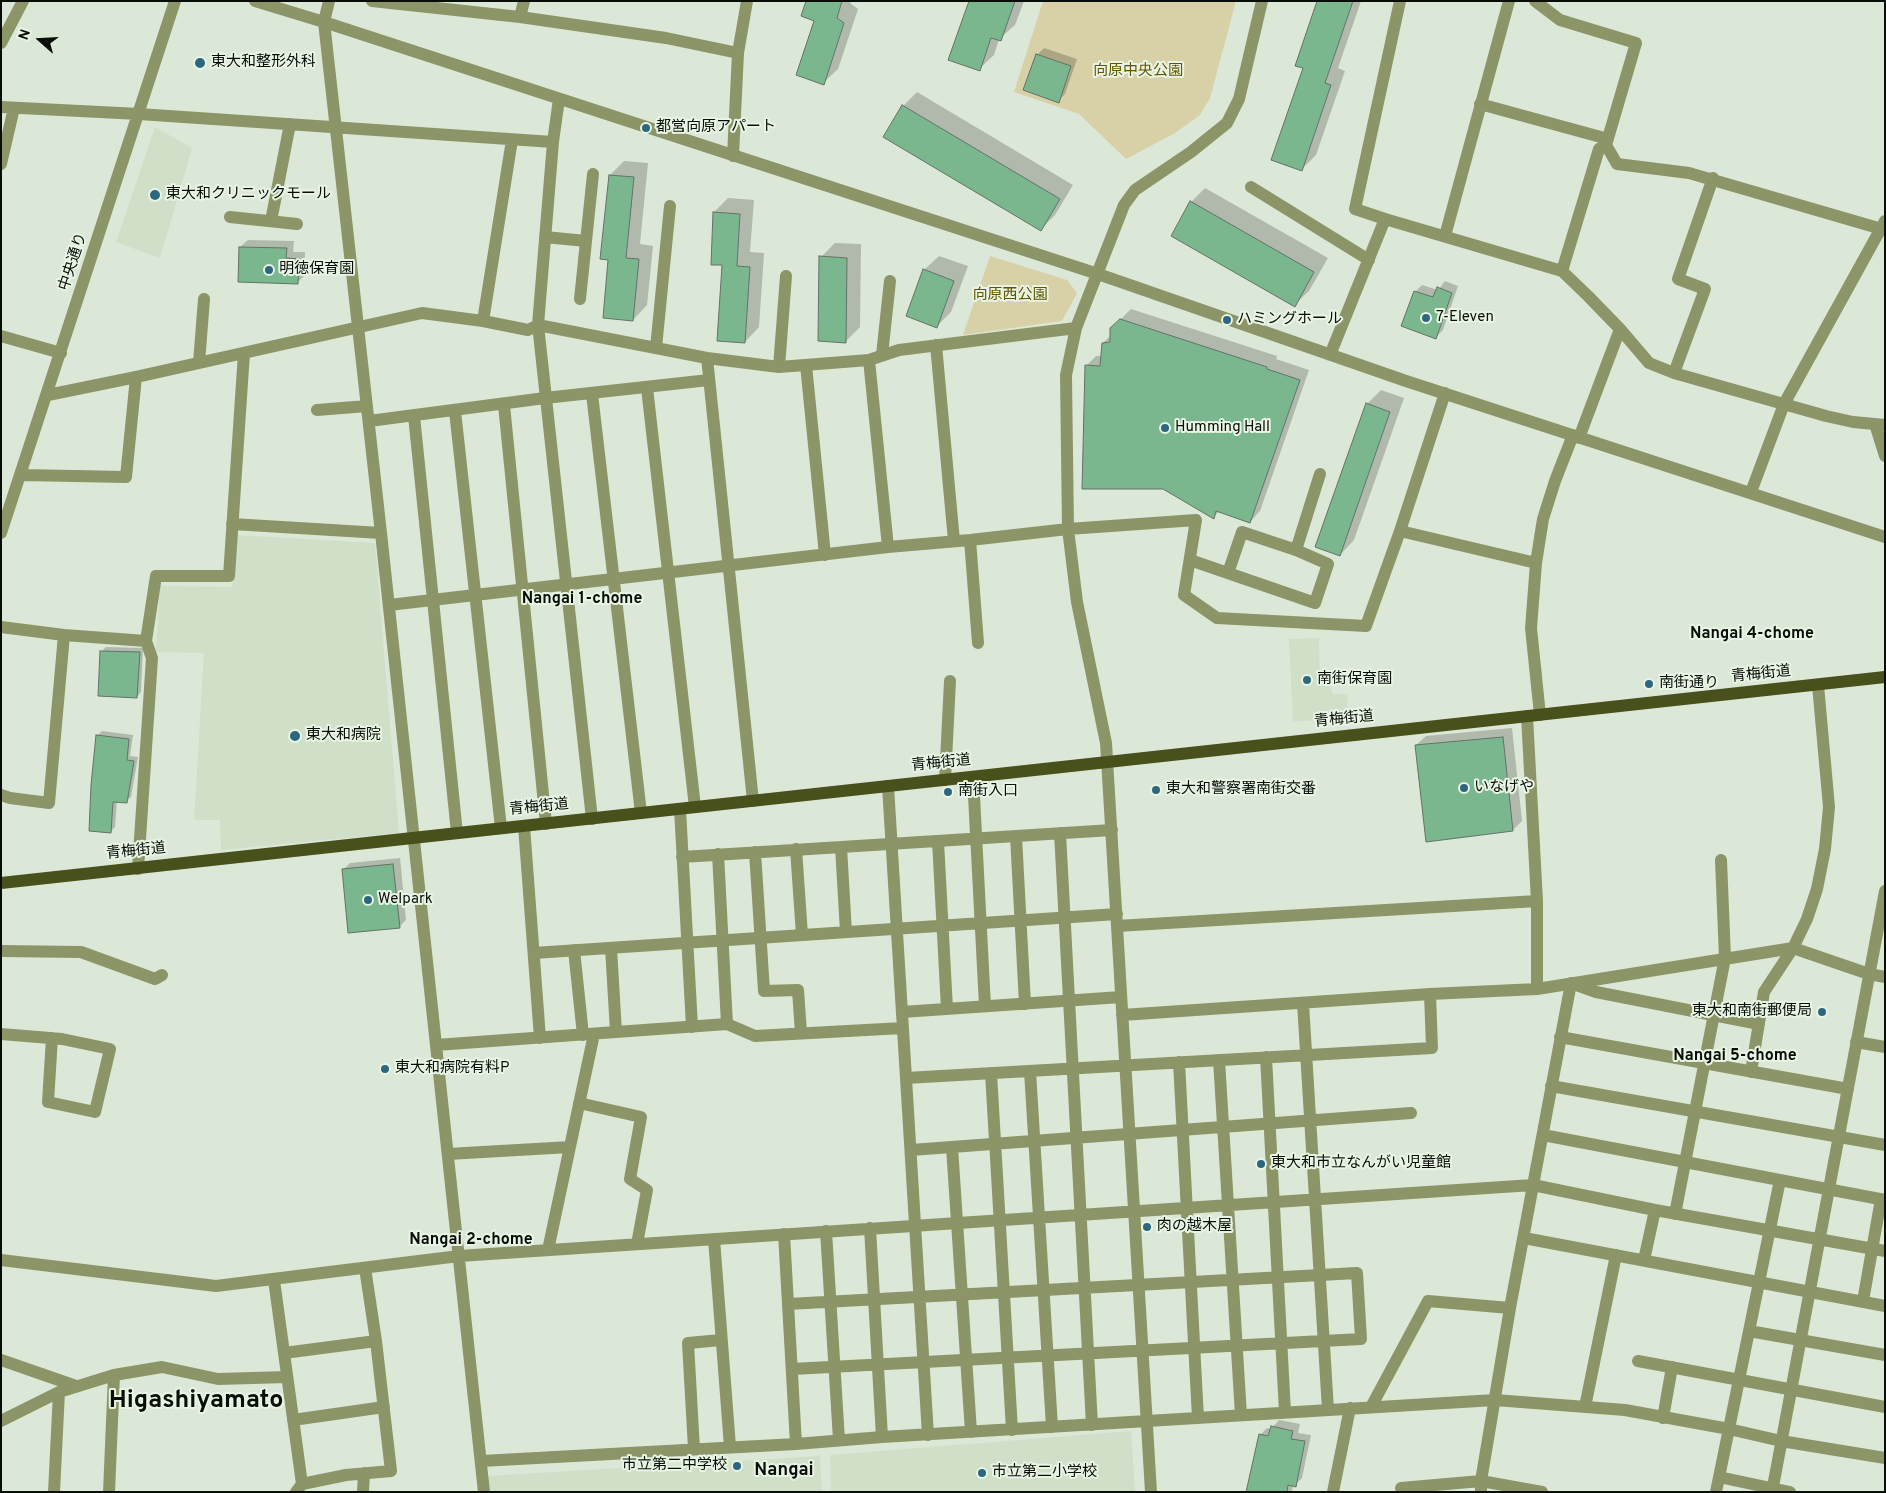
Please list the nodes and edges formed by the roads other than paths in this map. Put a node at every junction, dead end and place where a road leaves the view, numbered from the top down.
1 (23, 1) edge
2 (175, 1) edge
3 (255, 1) edge
4 (329, 1) edge
5 (372, 1) edge
6 (524, 1) edge
7 (747, 1) edge
8 (1262, 1) edge
9 (1400, 1) edge
10 (1509, 1) edge
11 (1535, 1) edge
12 (423, 4) edge
13 (520, 17) junction
14 (324, 22) junction
15 (1, 43) edge
16 (738, 53) junction
17 (559, 99) junction
18 (1480, 104) junction
19 (8, 107) edge
20 (139, 114) junction
21 (290, 124) junction
22 (336, 127) junction
23 (512, 140) junction
24 (553, 142) junction
25 (1607, 142) junction
26 (732, 156) junction
27 (1, 164) edge
28 (592, 174) dead end
29 (1713, 178) junction
30 (1251, 187) dead end
31 (670, 206) dead end
32 (230, 217) dead end
33 (1386, 219) junction
34 (272, 221) junction
35 (297, 224) dead end
36 (1883, 227) edge
37 (545, 236) junction
38 (1445, 236) junction
39 (586, 241) junction
40 (1369, 260) junction
41 (1562, 271) junction
42 (1098, 274) junction
43 (786, 276) dead end
44 (890, 281) dead end
45 (204, 298) dead end
46 (580, 299) dead end
47 (483, 321) junction
48 (538, 325) junction
49 (358, 327) junction
50 (1076, 328) junction
51 (1620, 329) junction
52 (1, 336) edge
53 (936, 345) junction
54 (656, 348) junction
55 (61, 353) junction
56 (244, 353) junction
57 (1330, 355) junction
58 (882, 356) junction
59 (707, 358) junction
60 (869, 360) junction
61 (199, 363) junction
62 (806, 365) junction
63 (779, 367) junction
64 (1674, 373) junction
65 (136, 377) junction
66 (709, 380) junction
67 (647, 388) junction
68 (1445, 393) junction
69 (592, 394) junction
70 (48, 395) junction
71 (545, 398) junction
72 (1784, 404) junction
73 (504, 405) junction
74 (367, 406) junction
75 (317, 410) dead end
76 (455, 411) junction
77 (414, 416) junction
78 (369, 421) junction
79 (1880, 425) edge
80 (1576, 436) junction
81 (1885, 456) edge
82 (1320, 474) dead end
83 (21, 475) junction
84 (1751, 492) junction
85 (4, 515) edge
86 (232, 524) junction
87 (1068, 529) junction
88 (1400, 531) junction
89 (1, 533) edge
90 (381, 533) junction
91 (1885, 537) edge
92 (970, 540) junction
93 (954, 541) junction
94 (888, 547) junction
95 (1296, 550) junction
96 (825, 555) junction
97 (1190, 560) junction
98 (1536, 563) junction
99 (728, 566) junction
100 (667, 573) junction
101 (1228, 573) junction
102 (614, 579) junction
103 (566, 585) junction
104 (522, 590) junction
105 (476, 595) junction
106 (434, 600) junction
107 (389, 605) junction
108 (1, 627) edge
109 (64, 635) junction
110 (146, 641) junction
111 (978, 643) dead end
112 (1885, 678) edge
113 (950, 681) dead end
114 (1818, 685) junction
115 (1534, 716) junction
116 (1107, 762) junction
117 (973, 777) junction
118 (945, 780) junction
119 (888, 786) junction
120 (1, 795) edge
121 (753, 801) junction
122 (696, 807) junction
123 (680, 809) junction
124 (641, 813) junction
125 (592, 819) junction
126 (546, 824) junction
127 (524, 826) junction
128 (501, 828) junction
129 (1112, 830) junction
130 (457, 833) junction
131 (1060, 833) junction
132 (1016, 836) junction
133 (414, 838) junction
134 (976, 838) junction
135 (938, 841) junction
136 (892, 844) junction
137 (841, 847) junction
138 (796, 850) junction
139 (755, 852) junction
140 (718, 854) junction
141 (682, 856) junction
142 (1721, 860) dead end
143 (138, 869) junction
144 (1, 883) edge
145 (1885, 891) edge
146 (1537, 901) junction
147 (1065, 917) junction
148 (1020, 920) junction
149 (1117, 920) junction
150 (980, 923) junction
151 (942, 925) junction
152 (897, 928) junction
153 (846, 932) junction
154 (802, 935) junction
155 (762, 937) junction
156 (722, 940) junction
157 (687, 942) junction
158 (611, 948) junction
159 (1793, 948) junction
160 (574, 950) junction
161 (1, 951) edge
162 (534, 953) junction
163 (1725, 958) junction
164 (1869, 974) junction
165 (162, 975) dead end
166 (1885, 977) edge
167 (1571, 983) junction
168 (1537, 989) junction
169 (1430, 994) junction
170 (1121, 998) junction
171 (1070, 1001) junction
172 (1303, 1003) junction
173 (1025, 1004) junction
174 (985, 1006) junction
175 (947, 1009) junction
176 (902, 1012) junction
177 (1714, 1014) junction
178 (1122, 1015) junction
179 (726, 1024) junction
180 (1759, 1024) junction
181 (692, 1027) junction
182 (903, 1028) junction
183 (616, 1032) junction
184 (801, 1033) junction
185 (1, 1034) edge
186 (589, 1034) junction
187 (1560, 1036) junction
188 (52, 1038) junction
189 (540, 1038) junction
190 (1856, 1042) junction
191 (436, 1045) junction
192 (1885, 1047) edge
193 (1306, 1055) junction
194 (1266, 1057) junction
195 (1219, 1060) junction
196 (1179, 1062) junction
197 (1704, 1063) junction
198 (1126, 1066) junction
199 (1073, 1068) junction
200 (1030, 1071) junction
201 (1751, 1072) junction
202 (991, 1073) junction
203 (906, 1078) junction
204 (1551, 1086) junction
205 (1848, 1089) junction
206 (580, 1104) junction
207 (1695, 1111) junction
208 (1411, 1113) dead end
209 (1310, 1120) junction
210 (1270, 1123) junction
211 (1224, 1127) junction
212 (1182, 1130) junction
213 (1130, 1134) junction
214 (1543, 1135) junction
215 (1839, 1136) junction
216 (1077, 1138) junction
217 (1034, 1141) junction
218 (995, 1144) junction
219 (1885, 1145) edge
220 (570, 1147) junction
221 (952, 1147) junction
222 (910, 1150) junction
223 (448, 1154) junction
224 (1685, 1163) junction
225 (1780, 1180) junction
226 (1533, 1185) junction
227 (1829, 1190) junction
228 (1316, 1199) junction
229 (1883, 1199) edge
230 (1274, 1202) junction
231 (1228, 1205) junction
232 (1187, 1207) junction
233 (1134, 1210) junction
234 (1655, 1210) junction
235 (1081, 1214) junction
236 (1675, 1214) junction
237 (1040, 1217) junction
238 (999, 1219) junction
239 (957, 1222) junction
240 (915, 1225) junction
241 (870, 1228) junction
242 (1769, 1230) junction
243 (826, 1231) junction
244 (784, 1234) junction
245 (1524, 1238) junction
246 (714, 1239) junction
247 (1820, 1240) junction
248 (637, 1244) junction
249 (1872, 1249) junction
250 (548, 1250) junction
251 (1885, 1252) edge
252 (1616, 1255) junction
253 (459, 1256) junction
254 (1, 1260) edge
255 (1644, 1260) junction
256 (365, 1268) junction
257 (1320, 1275) junction
258 (1278, 1277) junction
259 (274, 1280) junction
260 (1233, 1280) junction
261 (1191, 1282) junction
262 (1759, 1282) junction
263 (1138, 1285) junction
264 (1085, 1288) junction
265 (1044, 1290) junction
266 (1004, 1292) junction
267 (1810, 1292) junction
268 (962, 1295) junction
269 (919, 1297) junction
270 (874, 1299) junction
271 (1863, 1301) junction
272 (830, 1302) junction
273 (788, 1304) junction
274 (1885, 1306) edge
275 (1510, 1308) junction
276 (1749, 1331) junction
277 (721, 1340) junction
278 (1801, 1340) junction
279 (376, 1341) junction
280 (1324, 1341) junction
281 (1282, 1343) junction
282 (1237, 1346) junction
283 (1194, 1348) junction
284 (1142, 1351) junction
285 (284, 1353) junction
286 (1089, 1354) junction
287 (1885, 1355) edge
288 (1049, 1356) junction
289 (1007, 1358) junction
290 (1, 1360) edge
291 (966, 1360) junction
292 (1638, 1360) dead end
293 (923, 1362) junction
294 (878, 1364) junction
295 (835, 1367) junction
296 (1672, 1367) junction
297 (792, 1369) junction
298 (114, 1375) junction
299 (287, 1377) junction
300 (1739, 1380) junction
301 (76, 1386) junction
302 (1791, 1389) junction
303 (59, 1392) junction
304 (1495, 1400) junction
305 (384, 1407) junction
306 (1371, 1407) junction
307 (1586, 1407) junction
308 (1885, 1407) edge
309 (1350, 1408) junction
310 (1328, 1410) junction
311 (1285, 1412) junction
312 (1241, 1415) junction
313 (1198, 1418) junction
314 (1663, 1418) junction
315 (293, 1420) junction
316 (1, 1421) edge
317 (1146, 1421) junction
318 (1092, 1425) junction
319 (1052, 1427) junction
320 (1729, 1429) junction
321 (1012, 1430) junction
322 (971, 1432) junction
323 (928, 1434) junction
324 (882, 1437) junction
325 (839, 1440) junction
326 (1781, 1441) junction
327 (796, 1444) junction
328 (730, 1447) junction
329 (694, 1449) junction
330 (1885, 1458) edge
331 (481, 1461) junction
332 (364, 1473) junction
333 (1719, 1477) junction
334 (1481, 1487) edge
335 (299, 1488) edge
336 (1401, 1488) dead end
337 (1772, 1490) edge
338 (54, 1492) edge
339 (109, 1492) edge
340 (363, 1492) edge
341 (484, 1492) edge
342 (1151, 1492) edge
343 (1332, 1492) edge
344 (1542, 1492) edge
345 (1716, 1492) edge
346 (1790, 1492) edge

1 - 15 street
2 - 20 street, 中央通り
3 - 14 street
4 - 14 street
5 - 12 street
6 - 13 street
7 - 16 street
8 - 42 street
9 - 33 street
10 - 18 street
11 - 25 street
12 - 13 street
13 - 16 street
14 - 17 street
14 - 22 street
16 - 26 street
17 - 24 street
17 - 26 street
18 - 25 street
18 - 38 street
19 - 20 street
19 - 27 street
20 - 21 street
20 - 55 street, 中央通り
21 - 22 street
21 - 34 street
22 - 23 street
22 - 49 street
23 - 24 street
23 - 47 street
24 - 37 street
25 - 29 street
25 - 41 street
26 - 42 street
28 - 39 street
29 - 36 street
29 - 64 street
30 - 40 street
31 - 54 street
32 - 34 street
33 - 38 street
33 - 40 street
34 - 35 street
36 - 72 street
37 - 39 street
37 - 48 street
38 - 41 street
39 - 46 street
40 - 57 street
41 - 51 street
42 - 50 street
42 - 57 street
43 - 63 street
44 - 58 street
45 - 61 street
47 - 48 street
47 - 49 street
48 - 54 street
48 - 71 street
49 - 56 street
49 - 74 street
50 - 53 street
50 - 87 street
51 - 64 street
51 - 80 street
52 - 55 street
53 - 58 street
53 - 93 street
54 - 59 street
55 - 70 street, 中央通り
56 - 61 street
56 - 86 street
57 - 68 street
58 - 60 street
59 - 63 street
59 - 66 street
60 - 62 street
60 - 94 street
61 - 65 street
62 - 63 street
62 - 96 street
64 - 72 street
65 - 70 street
65 - 83 street
66 - 67 street
66 - 99 street
67 - 69 street
67 - 100 street
68 - 80 street
68 - 88 street
69 - 71 street
69 - 102 street
70 - 83 street, 中央通り
71 - 73 street
71 - 103 street
72 - 79 street
72 - 84 street
73 - 76 street
73 - 104 street
74 - 75 street
74 - 78 street
76 - 77 street
76 - 105 street
77 - 78 street
77 - 106 street
78 - 90 street
79 - 81 street
80 - 84 street
80 - 98 street
82 - 95 street
83 - 85 street, 中央通り
84 - 91 street
85 - 89 street, 中央通り
86 - 90 street
86 - 110 street
87 - 92 street
87 - 97 street
87 - 116 street
88 - 97 street
88 - 98 street
90 - 107 street
92 - 93 street
92 - 111 street
93 - 94 street
94 - 96 street
95 - 101 street
95 - 101 street
96 - 99 street
97 - 101 street
98 - 115 street
99 - 100 street
99 - 121 street
100 - 102 street
100 - 122 street
102 - 103 street
102 - 124 street
103 - 104 street
103 - 125 street
104 - 105 street
104 - 126 street
105 - 106 street
105 - 128 street
106 - 107 street
106 - 130 street
107 - 133 street
108 - 109 street
109 - 110 street
109 - 120 street
110 - 143 street
112 - 114 main road, 青梅街道
113 - 118 street
114 - 115 main road, 青梅街道
114 - 159 street
115 - 116 main road, 青梅街道
115 - 146 street
116 - 117 main road, 青梅街道
116 - 129 street
117 - 118 main road, 青梅街道
117 - 134 street
118 - 119 main road, 青梅街道
119 - 121 main road, 青梅街道
119 - 136 street
121 - 122 main road, 青梅街道
122 - 123 main road, 青梅街道
123 - 124 main road, 青梅街道
123 - 141 street
124 - 125 main road, 青梅街道
125 - 126 main road, 青梅街道
126 - 127 main road, 青梅街道
127 - 128 main road, 青梅街道
127 - 162 street
128 - 130 main road, 青梅街道
129 - 131 street
129 - 149 street
130 - 133 main road, 青梅街道
131 - 132 street
131 - 147 street
132 - 134 street
132 - 148 street
133 - 143 main road, 青梅街道
133 - 191 street
134 - 135 street
134 - 150 street
135 - 136 street
135 - 151 street
136 - 137 street
136 - 152 street
137 - 138 street
137 - 153 street
138 - 139 street
138 - 154 street
139 - 140 street
139 - 155 street
140 - 141 street
140 - 156 street
141 - 157 street
142 - 163 street
143 - 144 main road, 青梅街道
145 - 164 street
146 - 149 street
146 - 168 street
147 - 148 street
147 - 149 street
147 - 171 street
148 - 150 street
148 - 173 street
149 - 170 street
150 - 151 street
150 - 174 street
151 - 152 street
151 - 175 street
152 - 153 street
152 - 176 street
153 - 154 street
154 - 155 street
155 - 156 street
155 - 184 street
156 - 157 street
156 - 179 street
157 - 158 street
157 - 181 street
158 - 160 street
158 - 183 street
159 - 163 street
159 - 164 street
159 - 180 street
160 - 162 street
160 - 186 street
161 - 165 street
162 - 189 street
163 - 167 street
163 - 177 street
164 - 166 street
164 - 190 street
167 - 168 street
167 - 177 street
167 - 187 street
168 - 169 street
169 - 172 street
169 - 193 street
170 - 171 street
170 - 178 street
171 - 173 street
171 - 199 street
172 - 178 street
172 - 193 street
173 - 174 street
174 - 175 street
175 - 176 street
176 - 182 street
177 - 180 street
177 - 197 street
178 - 198 street
179 - 181 street
179 - 184 street
180 - 201 street
181 - 183 street
182 - 184 street
182 - 203 street
183 - 186 street
185 - 188 street
186 - 189 street
186 - 206 street
187 - 197 street
187 - 204 street
188 - 188 street
189 - 191 street
190 - 192 street
190 - 205 street
191 - 223 street
193 - 194 street
193 - 209 street
194 - 195 street
194 - 210 street
195 - 196 street
195 - 211 street
196 - 198 street
196 - 212 street
197 - 201 street
197 - 207 street
198 - 199 street
198 - 213 street
199 - 200 street
199 - 216 street
200 - 202 street
200 - 217 street
201 - 205 street
202 - 203 street
202 - 218 street
203 - 222 street
204 - 207 street
204 - 214 street
205 - 215 street
206 - 220 street
206 - 248 street
207 - 215 street
207 - 224 street
208 - 209 street
209 - 210 street
209 - 228 street
210 - 211 street
210 - 230 street
211 - 212 street
211 - 231 street
212 - 213 street
212 - 232 street
213 - 216 street
213 - 233 street
214 - 224 street
214 - 226 street
215 - 219 street
215 - 227 street
216 - 217 street
216 - 235 street
217 - 218 street
217 - 237 street
218 - 221 street
218 - 238 street
220 - 223 street
220 - 250 street
221 - 222 street
221 - 239 street
222 - 240 street
223 - 253 street
224 - 225 street
224 - 236 street
225 - 227 street
225 - 242 street
226 - 228 street
226 - 234 street
226 - 245 street
227 - 229 street
227 - 247 street
228 - 230 street
228 - 257 street
229 - 249 street
230 - 231 street
230 - 258 street
231 - 232 street
231 - 260 street
232 - 233 street
232 - 261 street
233 - 235 street
233 - 263 street
234 - 236 street
234 - 255 street
235 - 237 street
235 - 264 street
236 - 242 street
237 - 238 street
237 - 265 street
238 - 239 street
238 - 266 street
239 - 240 street
239 - 268 street
240 - 241 street
240 - 269 street
241 - 243 street
241 - 270 street
242 - 247 street
242 - 262 street
243 - 244 street
243 - 272 street
244 - 246 street
244 - 273 street
245 - 252 street
245 - 275 street
246 - 248 street
246 - 277 street
247 - 249 street
247 - 267 street
248 - 250 street
249 - 251 street
249 - 271 street
250 - 253 street
252 - 255 street
252 - 307 street
253 - 256 street
253 - 331 street
254 - 259 street
255 - 262 street
256 - 259 street
256 - 279 street
257 - 258 street
257 - 280 street
257 - 280 street
258 - 260 street
258 - 281 street
259 - 285 street
260 - 261 street
260 - 282 street
261 - 263 street
261 - 283 street
262 - 267 street
262 - 276 street
263 - 264 street
263 - 284 street
264 - 265 street
264 - 286 street
265 - 266 street
265 - 288 street
266 - 268 street
266 - 289 street
267 - 271 street
267 - 278 street
268 - 269 street
268 - 291 street
269 - 270 street
269 - 293 street
270 - 272 street
270 - 294 street
271 - 274 street
272 - 273 street
272 - 295 street
273 - 297 street
275 - 304 street
275 - 306 street
276 - 278 street
276 - 300 street
277 - 328 street
277 - 329 street
278 - 287 street
278 - 302 street
279 - 285 street
279 - 305 street
280 - 281 street
280 - 310 street
281 - 282 street
281 - 311 street
282 - 283 street
282 - 312 street
283 - 284 street
283 - 313 street
284 - 286 street
284 - 317 street
285 - 299 street
286 - 288 street
286 - 318 street
288 - 289 street
288 - 319 street
289 - 291 street
289 - 321 street
290 - 301 street
291 - 293 street
291 - 322 street
292 - 296 street
293 - 294 street
293 - 323 street
294 - 295 street
294 - 324 street
295 - 297 street
295 - 325 street
296 - 300 street
296 - 314 street
297 - 327 street
298 - 299 street
298 - 301 street
298 - 339 street
299 - 315 street
300 - 302 street
300 - 320 street
301 - 303 street
302 - 308 street
302 - 326 street
303 - 316 street
303 - 338 street
304 - 306 street
304 - 307 street
304 - 334 street
305 - 315 street
305 - 332 street
306 - 309 street
307 - 314 street
309 - 310 street
309 - 343 street
310 - 311 street
311 - 312 street
312 - 313 street
313 - 317 street
314 - 320 street
315 - 335 street
317 - 318 street
317 - 342 street
318 - 319 street
319 - 321 street
320 - 326 street
320 - 333 street
321 - 322 street
322 - 323 street
323 - 324 street
324 - 325 street
325 - 327 street
326 - 330 street
326 - 337 street
327 - 328 street
328 - 329 street
329 - 331 street
331 - 341 street
332 - 335 street
332 - 340 street
333 - 337 street
333 - 345 street
334 - 336 street
334 - 344 street
337 - 346 street

